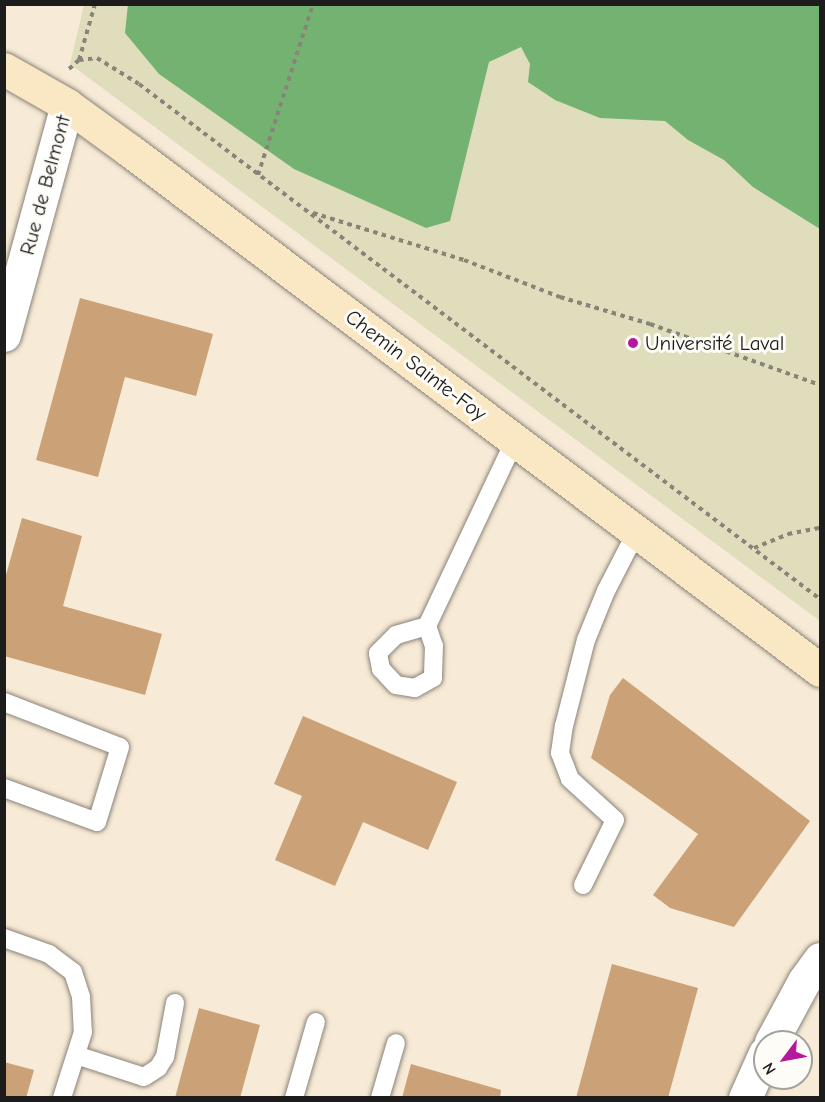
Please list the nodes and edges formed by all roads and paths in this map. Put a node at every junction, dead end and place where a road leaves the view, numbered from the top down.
1 (96, 4) edge
2 (313, 4) edge
3 (79, 60) junction
4 (4, 69) edge
5 (56, 98) junction
6 (258, 175) junction
7 (309, 212) junction
8 (4, 335) edge
9 (820, 385) edge
10 (515, 440) junction
11 (820, 528) edge
12 (636, 533) junction
13 (753, 548) junction
14 (820, 599) edge
15 (427, 626) dead end
16 (820, 670) edge
17 (4, 702) edge
18 (4, 788) edge
19 (583, 885) dead end
20 (4, 938) edge
21 (820, 959) edge
22 (175, 1003) dead end
23 (316, 1022) dead end
24 (778, 1030) edge
25 (396, 1043) dead end
26 (75, 1055) junction
27 (753, 1076) edge
28 (62, 1098) edge
29 (294, 1098) edge
30 (380, 1098) edge
31 (745, 1098) edge

1 - 3 path
2 - 6 path
3 - 5 path
3 - 6 path
4 - 5 main road, Chemin Sainte-Foy
5 - 8 street, Rue de Belmont
5 - 10 main road, Chemin Sainte-Foy
6 - 7 path
7 - 9 path
7 - 13 path
10 - 12 main road, Chemin Sainte-Foy
10 - 15 lane
11 - 13 path
12 - 16 main road, Chemin Sainte-Foy
12 - 19 lane
13 - 14 path
17 - 18 lane
20 - 26 lane
21 - 24 street
22 - 26 lane
23 - 29 lane
25 - 30 lane
26 - 28 lane
27 - 31 street

